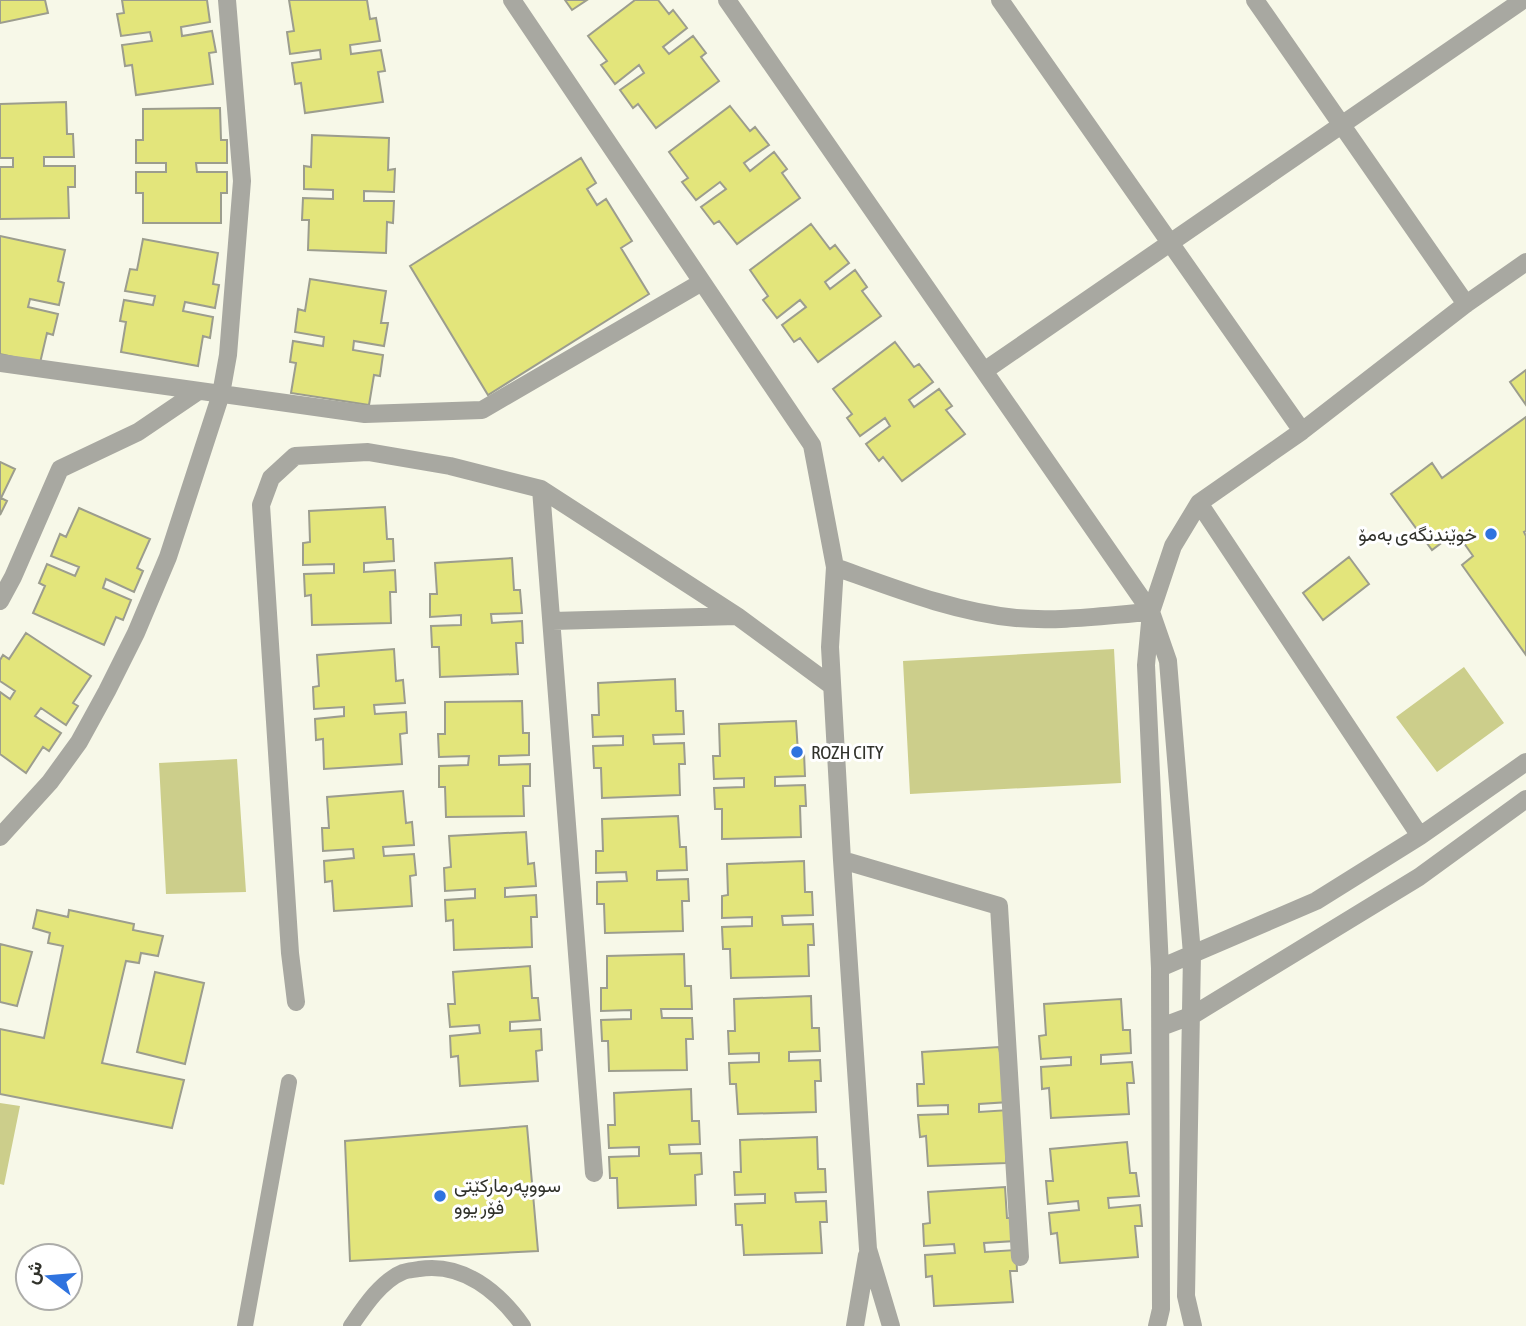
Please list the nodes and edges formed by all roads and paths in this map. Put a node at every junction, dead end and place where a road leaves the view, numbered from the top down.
1 (228, 0) edge
2 (512, 0) edge
3 (727, 0) edge
4 (1000, 0) edge
5 (1255, 0) edge
6 (1522, 4) edge
7 (1342, 124) junction
8 (1170, 243) junction
9 (1526, 262) edge
10 (702, 282) junction
11 (1466, 303) junction
12 (0, 363) edge
13 (984, 371) junction
14 (197, 392) junction
15 (221, 394) junction
16 (1302, 431) junction
17 (541, 489) junction
18 (1199, 503) junction
19 (835, 568) junction
20 (0, 601) edge
21 (1151, 611) junction
22 (737, 616) junction
23 (552, 621) junction
24 (832, 686) junction
25 (1526, 762) edge
26 (1526, 799) edge
27 (1420, 836) junction
28 (0, 837) edge
29 (842, 860) junction
30 (1192, 954) junction
31 (1160, 968) junction
32 (296, 1002) dead end
33 (1193, 1015) junction
34 (1161, 1027) junction
35 (289, 1082) dead end
36 (594, 1173) dead end
37 (868, 1248) junction
38 (1020, 1256) dead end
39 (246, 1326) edge
40 (351, 1326) edge
41 (523, 1326) edge
42 (855, 1326) edge
43 (891, 1326) edge
44 (1157, 1326) edge
45 (1193, 1326) edge

1 - 15 street
2 - 10 street
3 - 13 street
4 - 8 street
5 - 7 street
6 - 7 street
7 - 8 street
7 - 11 street
8 - 13 street
8 - 16 street
9 - 11 street
10 - 15 street
10 - 19 street
11 - 16 street
12 - 14 street
13 - 21 street
14 - 15 street
14 - 20 street
15 - 28 street
16 - 18 street
17 - 22 street
17 - 23 street
17 - 32 street
18 - 21 street
18 - 27 street
19 - 21 street
19 - 24 street
21 - 30 street
21 - 31 street
22 - 23 street
22 - 24 street
23 - 36 street
24 - 29 street
25 - 27 street
26 - 33 street
27 - 30 street
29 - 37 street
29 - 38 street
30 - 31 street
30 - 33 street
31 - 34 street
33 - 34 street
33 - 45 street
34 - 44 street
35 - 39 lane
37 - 42 street
37 - 43 street
40 - 41 lane

